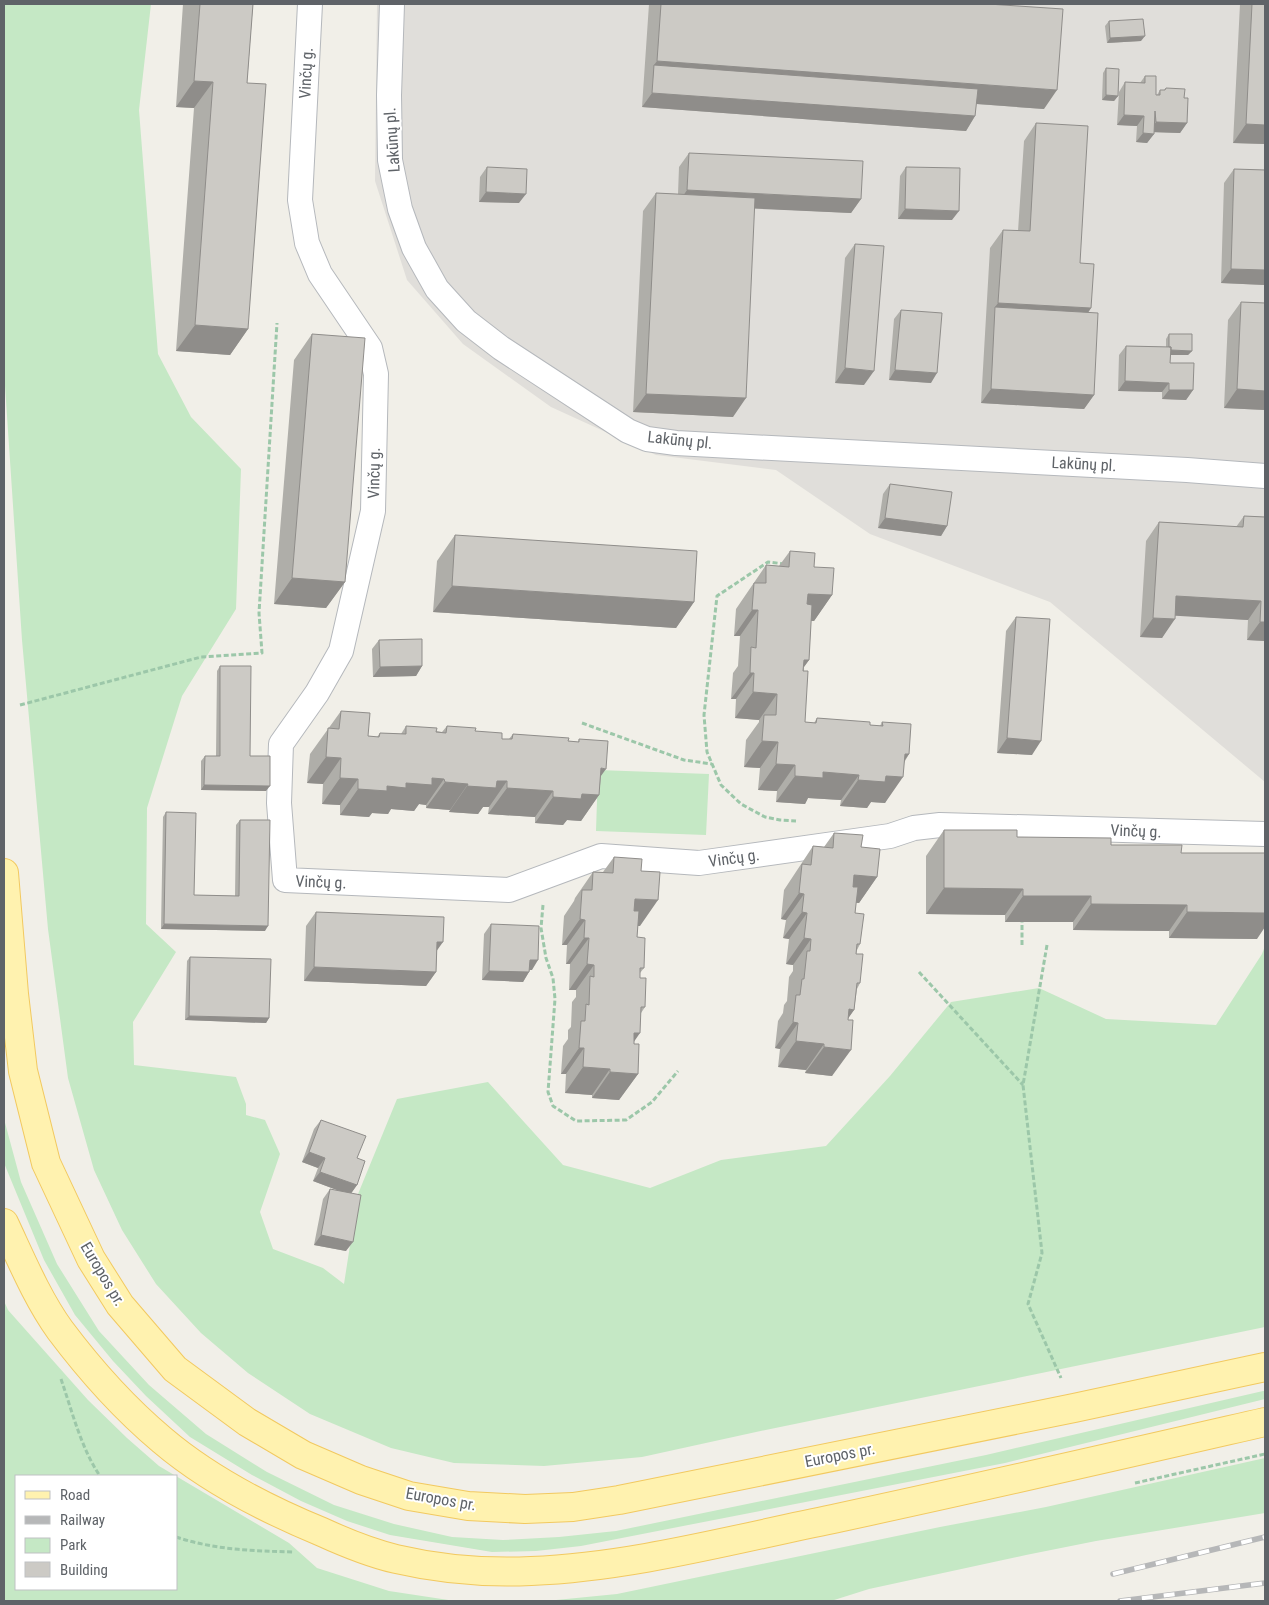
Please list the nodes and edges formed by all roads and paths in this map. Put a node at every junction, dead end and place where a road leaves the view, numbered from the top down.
1 (310, 4) edge
2 (392, 4) edge
3 (277, 323) dead end
4 (1265, 476) edge
5 (794, 566) edge
6 (20, 705) dead end
7 (582, 723) dead end
8 (712, 764) junction
9 (799, 821) dead end
10 (1265, 834) edge
11 (4, 873) edge
12 (544, 876) junction
13 (1022, 922) edge
14 (1022, 945) dead end
15 (1046, 945) dead end
16 (919, 972) dead end
17 (678, 1071) dead end
18 (1023, 1085) junction
19 (4, 1223) edge
20 (1265, 1367) edge
21 (60, 1377) dead end
22 (1061, 1378) dead end
23 (1265, 1422) edge
24 (99, 1475) edge

1 - 12 street, Vinčų g.
2 - 4 street, Lakūnų pl.
3 - 6 path
5 - 8 path
7 - 8 path
8 - 9 path
10 - 12 street, Vinčų g.
11 - 20 main road, Europos pr.
12 - 17 path
13 - 14 path
15 - 18 path
16 - 18 path
18 - 22 path
19 - 23 main road
21 - 24 path

